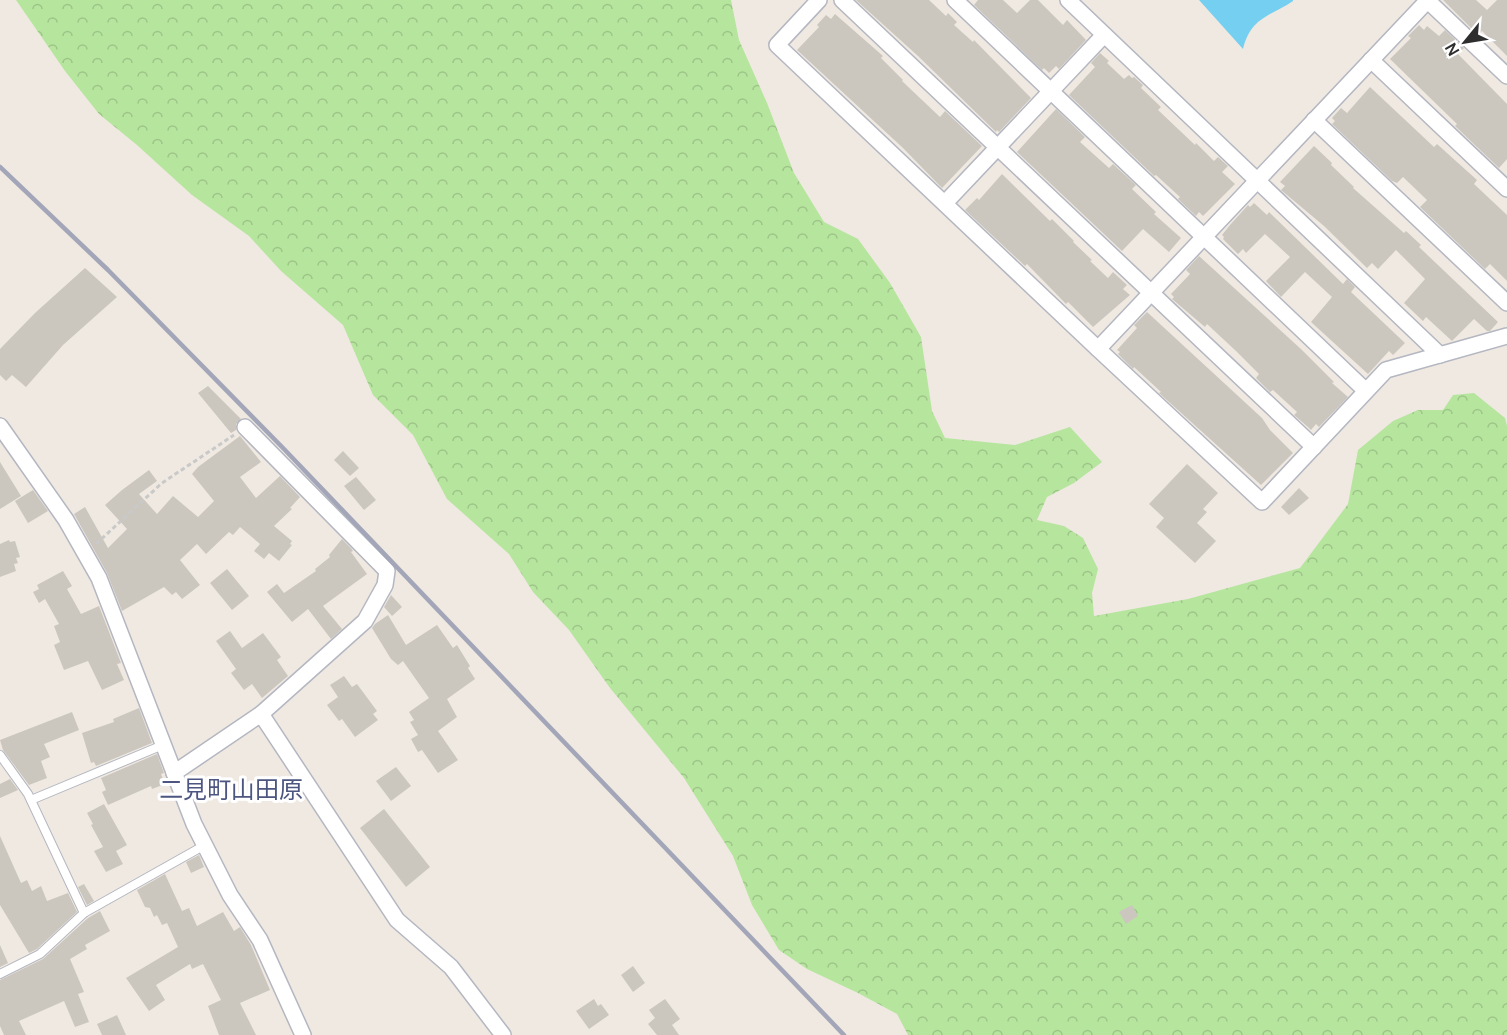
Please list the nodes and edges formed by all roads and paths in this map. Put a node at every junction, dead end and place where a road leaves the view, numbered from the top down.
1 (819, 0) edge
2 (842, 0) edge
3 (955, 0) edge
4 (1068, 0) edge
5 (1427, 0) edge
6 (1104, 35) junction
7 (1371, 60) junction
8 (1507, 76) edge
9 (1052, 91) junction
10 (1314, 120) junction
11 (997, 148) junction
12 (1258, 179) junction
13 (1507, 189) edge
14 (945, 203) junction
15 (1204, 236) junction
16 (1151, 292) junction
17 (1507, 303) edge
18 (1507, 336) edge
19 (1098, 349) junction
20 (1440, 355) junction
21 (1366, 391) junction
22 (245, 427) joint
23 (2, 431) edge
24 (1314, 447) junction
25 (84, 549) junction
26 (261, 714) junction
27 (163, 745) junction
28 (0, 755) edge
29 (174, 773) junction
30 (31, 800) junction
31 (205, 845) junction
32 (84, 913) junction
33 (0, 974) edge
34 (303, 1035) edge
35 (503, 1035) edge

1 - 14 street
2 - 11 street
3 - 9 street
4 - 6 street
5 - 7 street
5 - 8 street
6 - 9 street
6 - 12 street
7 - 10 street
7 - 13 street
9 - 11 street
9 - 15 street
10 - 12 street
10 - 17 street
11 - 14 street
11 - 16 street
12 - 15 street
12 - 20 street
14 - 19 street
15 - 16 street
15 - 21 street
16 - 19 street
16 - 24 street
18 - 20 street
19 - 24 street
20 - 21 street
21 - 24 street
22 - 25 path
22 - 26 street
23 - 25 street
25 - 27 street
26 - 29 street
26 - 35 street
27 - 29 street
27 - 30 lane
28 - 30 lane
29 - 31 street
30 - 32 lane
31 - 32 lane
31 - 34 street
32 - 33 lane

